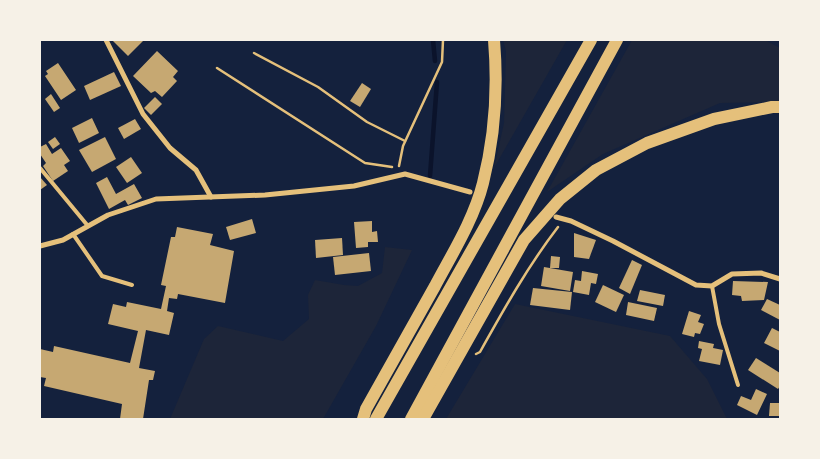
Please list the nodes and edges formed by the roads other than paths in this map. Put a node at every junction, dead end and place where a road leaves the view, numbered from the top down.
1 (106, 40) edge
2 (494, 40) edge
3 (590, 40) edge
4 (617, 40) edge
5 (780, 107) edge
6 (40, 168) edge
7 (470, 192) dead end
8 (211, 198) junction
9 (556, 217) dead end
10 (88, 226) junction
11 (73, 234) junction
12 (40, 246) edge
13 (780, 279) edge
14 (132, 285) dead end
15 (712, 286) junction
16 (738, 385) dead end
17 (363, 419) edge
18 (376, 419) edge
19 (411, 419) edge
20 (423, 419) edge

1 - 8 street
2 - 17 highway
3 - 18 highway
4 - 19 highway
5 - 20 highway
6 - 10 lane
7 - 8 street
8 - 10 street
9 - 15 street
10 - 11 street
11 - 12 street
11 - 14 lane
13 - 15 street
15 - 16 lane

